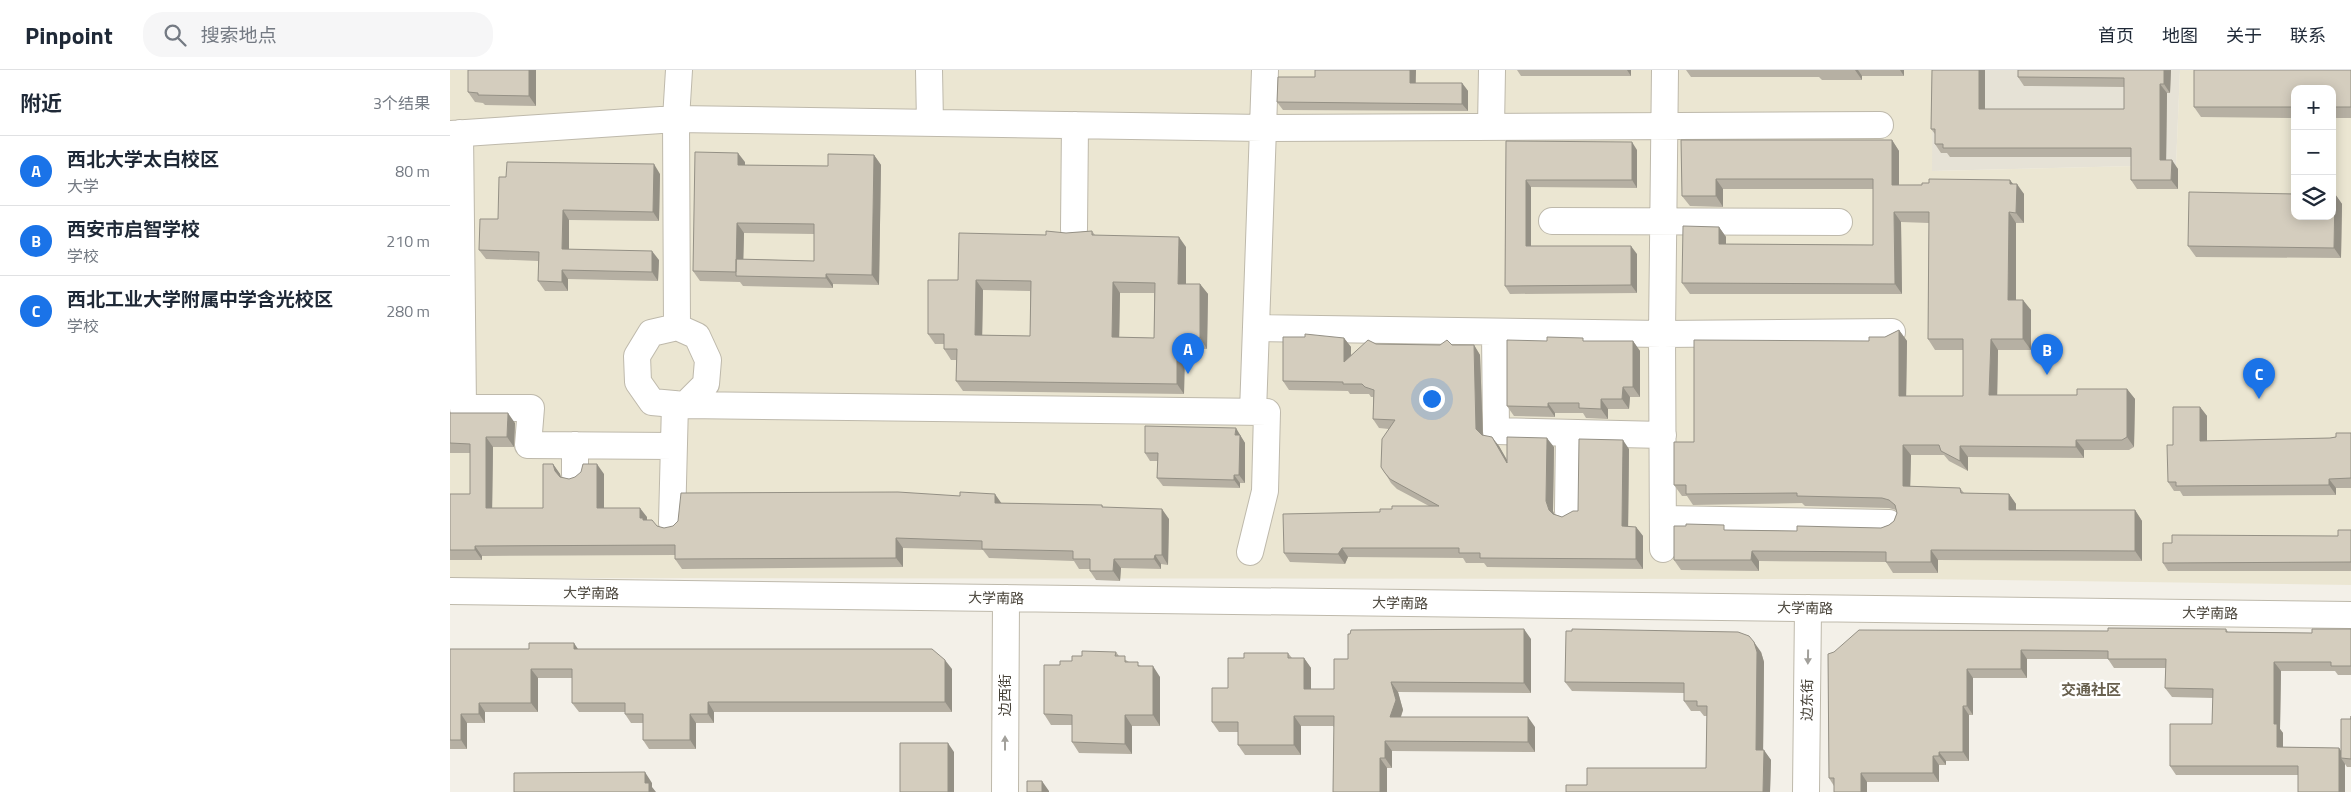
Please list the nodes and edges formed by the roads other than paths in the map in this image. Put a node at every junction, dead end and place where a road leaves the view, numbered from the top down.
1 (679, 70) edge
2 (929, 70) edge
3 (1264, 70) edge
4 (1492, 70) edge
5 (1665, 70) edge
6 (676, 119) junction
7 (930, 123) junction
8 (1075, 125) junction
9 (1880, 125) dead end
10 (1664, 126) junction
11 (1492, 127) junction
12 (1263, 128) junction
13 (455, 133) edge
14 (1552, 221) dead end
15 (1664, 222) junction
16 (1839, 222) dead end
17 (1074, 229) dead end
18 (676, 327) junction
19 (1256, 328) junction
20 (1495, 332) junction
21 (1892, 332) edge
22 (1662, 334) junction
23 (680, 404) junction
24 (1254, 412) junction
25 (1569, 433) junction
26 (1663, 435) junction
27 (574, 445) junction
28 (674, 446) junction
29 (575, 474) edge
30 (1568, 511) edge
31 (1664, 519) junction
32 (672, 523) dead end
33 (1889, 523) edge
34 (1664, 549) dead end
35 (1250, 552) dead end
36 (450, 591) edge
37 (1006, 598) junction
38 (1808, 608) junction
39 (2351, 615) edge
40 (1005, 792) edge
41 (1806, 792) edge

1 - 6 street
2 - 7 street
3 - 12 street
4 - 11 street
5 - 10 street
6 - 7 street
6 - 13 street
6 - 18 street
7 - 8 street
8 - 12 street
8 - 17 street
9 - 10 street
10 - 11 street
10 - 15 street
11 - 12 street
12 - 19 street
13 - 27 street
14 - 15 street
15 - 16 street
15 - 22 street
18 - 23 street
18 - 23 street
19 - 20 street
19 - 24 street
20 - 22 street
20 - 25 street
21 - 22 street
22 - 26 street
23 - 24 street
23 - 28 street
24 - 35 street
25 - 26 street
25 - 30 street
26 - 31 street
27 - 28 street
27 - 29 street
28 - 32 street
31 - 33 street
31 - 34 street
36 - 37 street, 大学南路
37 - 38 street, 大学南路
40 -> 37 street, 边西街
38 - 39 street, 大学南路
38 -> 41 street, 边东街

